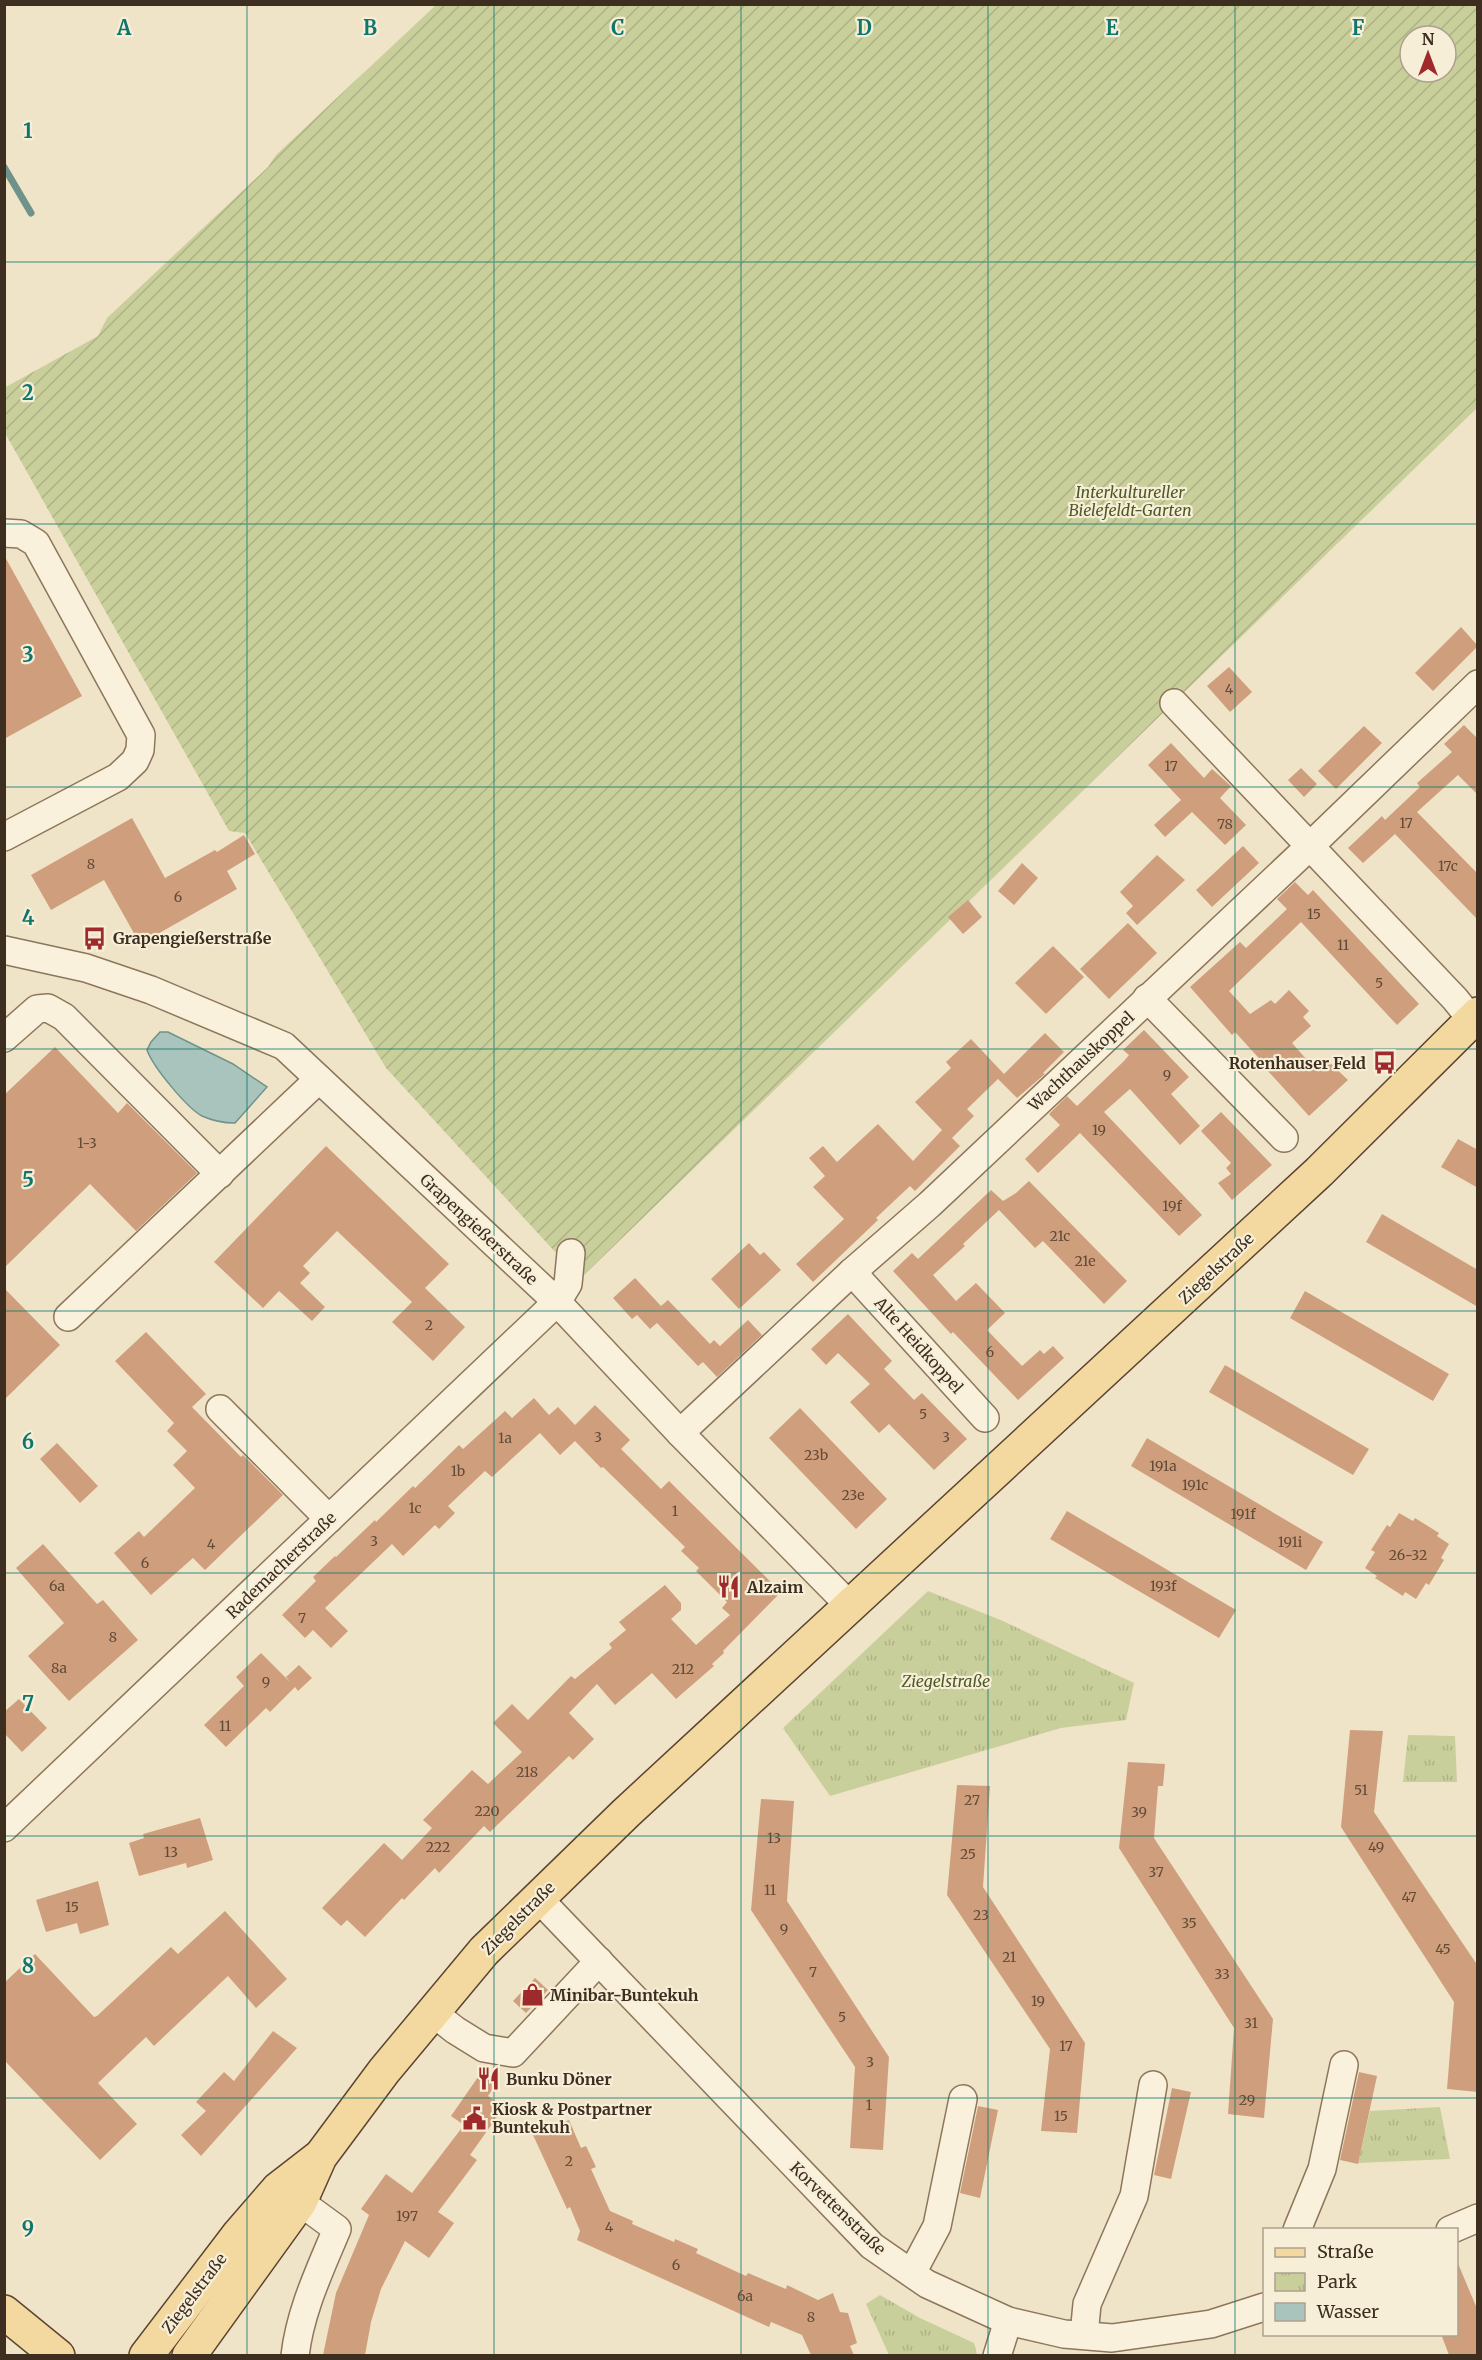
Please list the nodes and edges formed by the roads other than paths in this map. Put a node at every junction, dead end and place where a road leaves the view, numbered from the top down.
1 (4, 533) edge
2 (1475, 692) edge
3 (1174, 703) dead end
4 (4, 837) edge
5 (1310, 846) junction
6 (4, 950) edge
7 (1147, 998) junction
8 (1475, 1017) edge
9 (4, 1038) edge
10 (319, 1079) junction
11 (1284, 1138) dead end
12 (219, 1174) junction
13 (571, 1253) dead end
14 (852, 1272) junction
15 (557, 1302) junction
16 (68, 1317) dead end
17 (219, 1409) dead end
18 (985, 1418) dead end
19 (680, 1433) junction
20 (329, 1519) junction
21 (849, 1605) junction
22 (4, 1828) edge
23 (538, 1898) junction
24 (599, 1961) junction
25 (432, 2012) junction
26 (1344, 2065) dead end
27 (1153, 2085) dead end
28 (963, 2099) dead end
29 (320, 2157) junction
30 (300, 2202) junction
31 (1478, 2218) edge
32 (1297, 2228) edge
33 (1453, 2228) edge
34 (912, 2273) junction
35 (1263, 2307) edge
36 (4, 2312) edge
37 (1008, 2321) junction
38 (1084, 2335) junction
39 (58, 2355) edge
40 (146, 2355) edge
41 (189, 2355) edge
42 (295, 2355) edge
43 (997, 2355) edge

1 - 4 street
2 - 5 street, Wachthauskoppel
3 - 5 street
5 - 7 street, Wachthauskoppel
5 - 8 street
6 - 10 street, Grapengießerstraße
7 - 11 street
7 - 14 street, Wachthauskoppel
8 - 21 main road, Ziegelstraße
9 - 12 street
10 - 12 street
10 - 15 street, Grapengießerstraße
12 - 16 street
13 - 15 street
14 - 18 street, Alte Heidkoppel
14 - 19 street, Wachthauskoppel
15 - 19 street, Grapengießerstraße
15 - 20 street, Rademacherstraße
17 - 20 street
19 - 21 street, Grapengießerstraße
20 - 22 street, Rademacherstraße
21 - 23 main road, Ziegelstraße
23 - 24 street, Korvettenstraße
23 - 25 main road, Ziegelstraße
24 - 25 street
24 - 34 street, Korvettenstraße
25 - 29 main road, Ziegelstraße
26 - 32 street
27 - 38 street
28 - 34 street
29 - 30 main road, Ziegelstraße
29 - 40 main road, Ziegelstraße
30 - 41 main road, Ziegelstraße
30 - 42 street
31 - 33 street
34 - 37 street, Korvettenstraße
35 - 38 street, Korvettenstraße
36 - 39 main road
37 - 38 street, Korvettenstraße
37 - 43 street

